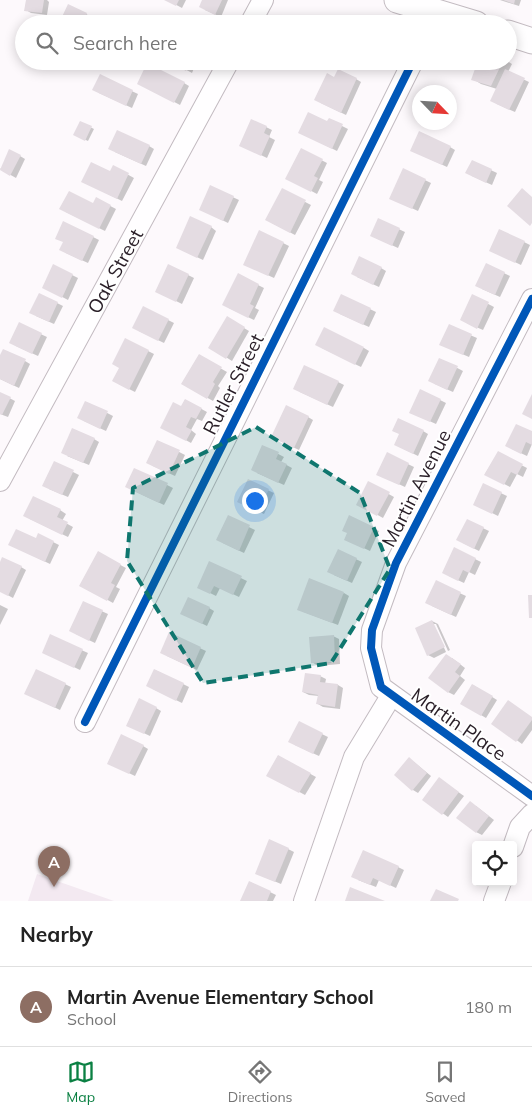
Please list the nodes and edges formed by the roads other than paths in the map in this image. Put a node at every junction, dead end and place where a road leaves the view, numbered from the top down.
1 (263, 0) edge
2 (397, 0) edge
3 (255, 15) edge
4 (428, 15) edge
5 (517, 37) edge
6 (532, 41) edge
7 (225, 70) edge
8 (409, 70) edge
9 (532, 299) edge
10 (0, 481) edge
11 (391, 696) junction
12 (84, 722) dead end
13 (532, 796) edge
14 (532, 814) edge
15 (515, 841) edge
16 (500, 886) edge
17 (304, 901) edge
18 (494, 901) edge

1 - 3 street
2 - 4 main road
5 - 6 main road
7 - 10 street, Oak Street
8 - 12 street, Rutler Street
9 - 11 street, Martin Avenue
11 - 13 street, Martin Place
11 - 17 street
14 - 15 street
16 - 18 street

